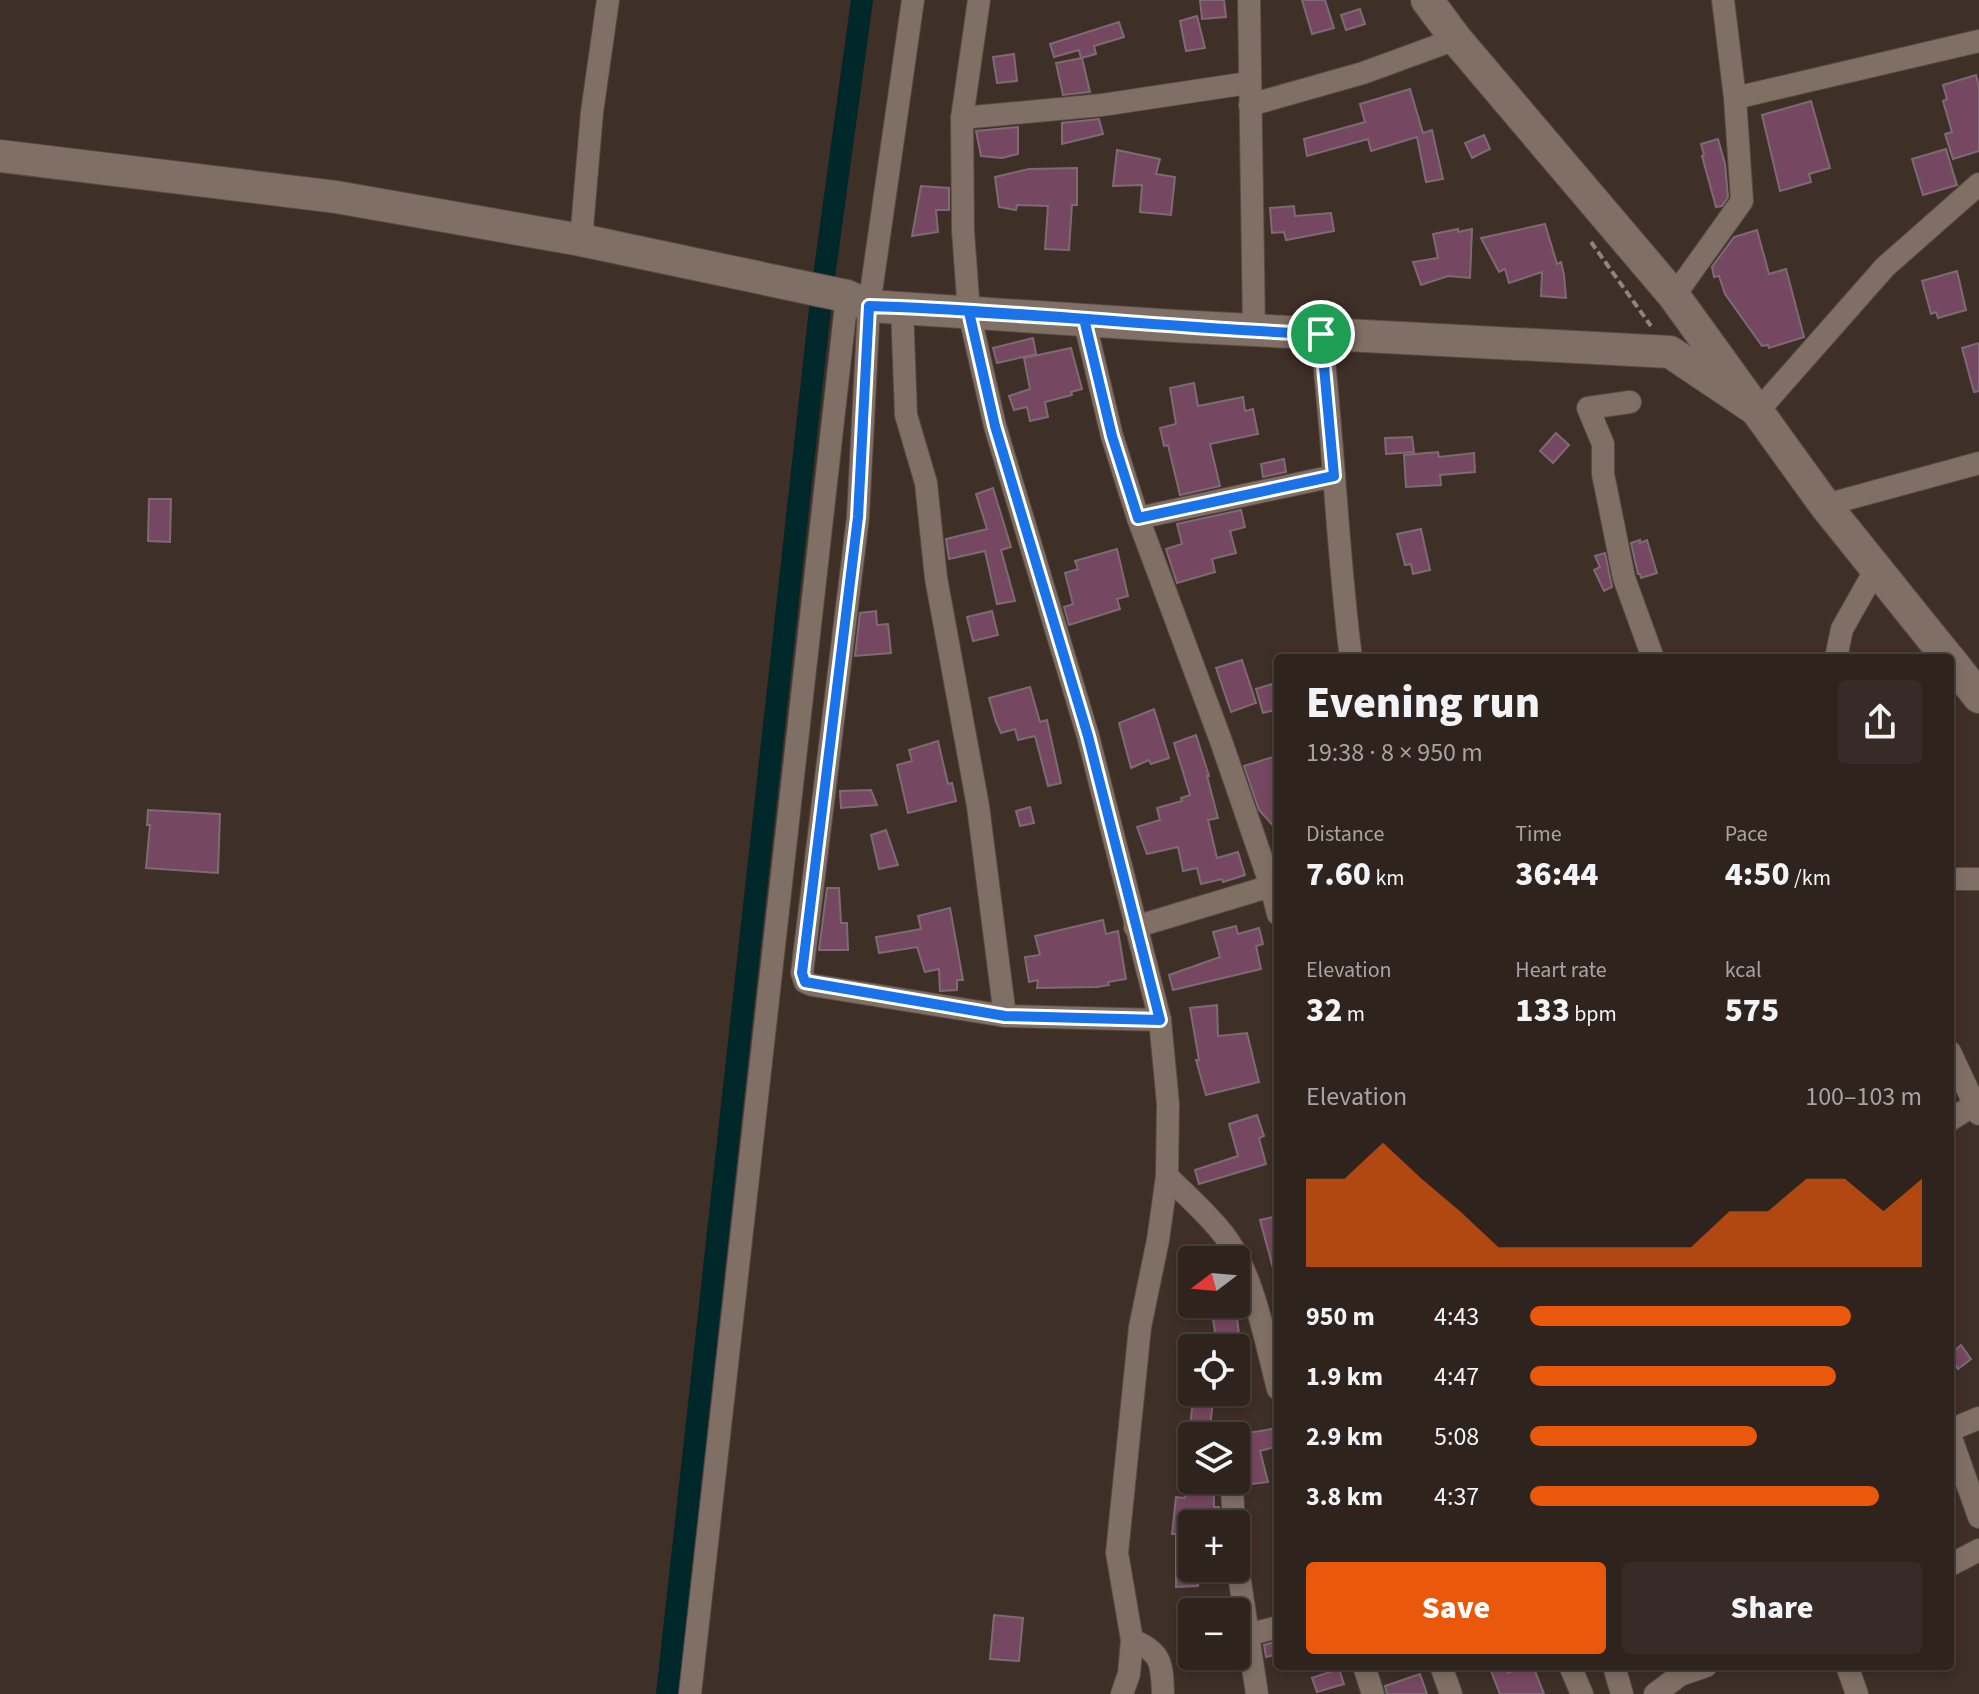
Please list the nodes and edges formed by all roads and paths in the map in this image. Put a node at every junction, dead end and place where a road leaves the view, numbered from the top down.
1 (608, 0) edge
2 (913, 0) edge
3 (979, 0) edge
4 (1249, 0) edge
5 (1427, 0) edge
6 (1723, 0) edge
7 (1456, 39) junction
8 (1979, 41) edge
9 (1249, 94) junction
10 (1735, 98) junction
11 (962, 118) junction
12 (0, 156) edge
13 (1979, 184) edge
14 (581, 240) junction
15 (1674, 296) junction
16 (858, 301) junction
17 (902, 307) junction
18 (969, 312) junction
19 (1084, 319) junction
20 (1254, 330) junction
21 (1321, 334) junction
22 (1630, 402) dead end
23 (1758, 411) junction
24 (1979, 463) edge
25 (1334, 476) junction
26 (1825, 505) junction
27 (1138, 518) junction
28 (1877, 567) junction
29 (1350, 654) edge
30 (1652, 654) edge
31 (1837, 654) edge
32 (1945, 654) edge
33 (1954, 665) edge
34 (1979, 697) edge
35 (1954, 879) edge
36 (1979, 879) edge
37 (1274, 885) edge
38 (1135, 927) junction
39 (1005, 1016) junction
40 (1160, 1020) junction
41 (1954, 1061) edge
42 (1977, 1110) edge
43 (1954, 1119) edge
44 (1167, 1176) junction
45 (1274, 1374) edge
46 (1979, 1418) edge
47 (1954, 1431) edge
48 (1954, 1445) edge
49 (1979, 1517) edge
50 (1979, 1550) edge
51 (1954, 1563) edge
52 (1274, 1628) edge
53 (1250, 1634) edge
54 (1132, 1640) junction
55 (1250, 1653) edge
56 (1365, 1670) edge
57 (1442, 1670) edge
58 (1572, 1670) edge
59 (1615, 1670) edge
60 (1694, 1670) edge
61 (1848, 1670) edge
62 (690, 1694) edge
63 (1122, 1694) edge
64 (1163, 1694) edge
65 (1257, 1694) edge
66 (1373, 1694) edge
67 (1451, 1694) edge
68 (1582, 1694) edge
69 (1622, 1694) edge
70 (1655, 1694) edge
71 (1857, 1694) edge

1 - 14 street
2 - 16 street
3 - 11 street
4 - 9 street
5 - 7 street
6 - 10 street
7 - 9 street
7 - 15 street
8 - 10 street
9 - 11 street
9 - 20 street
10 - 15 street
11 - 18 street
12 - 14 street
13 - 23 street
14 - 16 street
15 - 23 street
16 - 17 street
16 - 39 street
16 - 62 street
17 - 18 street
17 - 39 street
18 - 19 street
18 - 38 street
19 - 20 street
19 - 27 street
20 - 21 street
21 - 23 street
21 - 25 street
22 - 30 street
23 - 26 street
24 - 26 street
25 - 27 street
25 - 29 street
26 - 28 street
27 - 37 street
28 - 31 street
28 - 32 street
33 - 34 street
35 - 36 street
37 - 38 street
38 - 40 street
39 - 40 street
40 - 44 street
41 - 42 street
42 - 43 street
44 - 45 street
44 - 54 street
46 - 47 street
48 - 49 street
50 - 51 street
52 - 53 street
54 - 63 street
54 - 64 street
55 - 65 street
56 - 66 street
57 - 67 street
58 - 68 street
59 - 69 street
60 - 70 street
61 - 71 street

